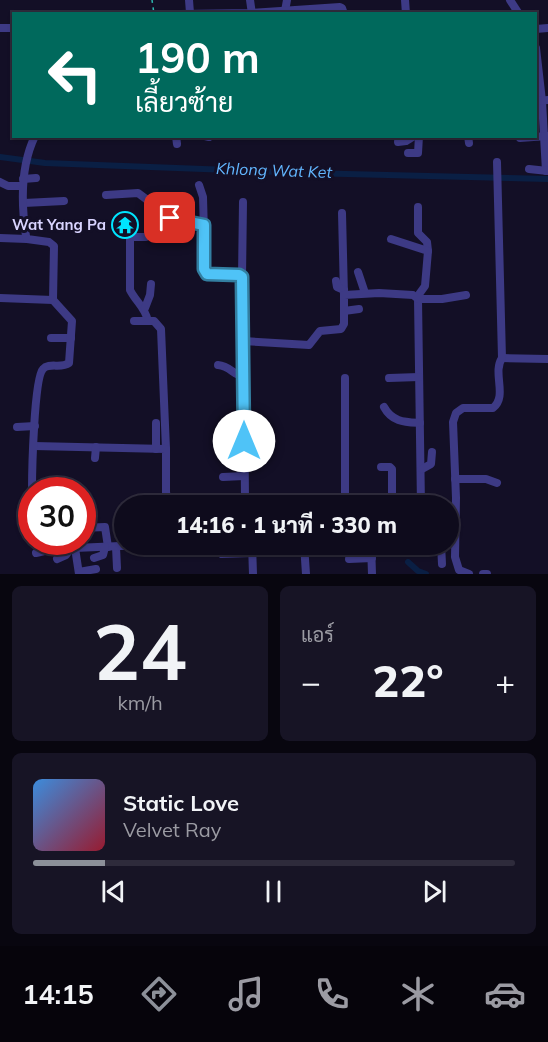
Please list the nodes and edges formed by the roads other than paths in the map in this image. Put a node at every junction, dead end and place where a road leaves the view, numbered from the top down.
1 (189, 0) edge
2 (287, 0) edge
3 (285, 11) junction
4 (190, 12) edge
5 (268, 12) edge
6 (300, 12) edge
7 (343, 12) edge
8 (548, 67) edge
9 (537, 68) edge
10 (542, 101) edge
11 (546, 136) edge
12 (34, 138) edge
13 (411, 138) edge
14 (419, 138) edge
15 (398, 142) dead end
16 (408, 153) dead end
17 (497, 162) dead end
18 (529, 169) dead end
19 (547, 171) edge
20 (36, 178) dead end
21 (0, 182) edge
22 (23, 183) junction
23 (199, 185) dead end
24 (106, 195) dead end
25 (64, 201) dead end
26 (243, 202) dead end
27 (24, 203) junction
28 (418, 207) dead end
29 (342, 213) dead end
30 (170, 218) dead end
31 (204, 225) junction
32 (0, 238) edge
33 (391, 238) dead end
34 (27, 239) junction
35 (428, 250) junction
36 (358, 272) dead end
37 (242, 277) junction
38 (336, 281) dead end
39 (151, 284) dead end
40 (344, 293) junction
41 (365, 293) junction
42 (466, 295) dead end
43 (0, 298) edge
44 (417, 298) junction
45 (53, 300) junction
46 (145, 308) junction
47 (359, 309) dead end
48 (344, 311) junction
49 (134, 321) dead end
50 (148, 321) junction
51 (51, 338) dead end
52 (71, 338) junction
53 (243, 341) junction
54 (502, 358) junction
55 (548, 359) edge
56 (218, 365) dead end
57 (244, 376) junction
58 (420, 377) junction
59 (345, 378) dead end
60 (389, 378) dead end
61 (384, 407) dead end
62 (156, 423) dead end
63 (420, 423) junction
64 (35, 426) junction
65 (16, 428) dead end
66 (34, 446) junction
67 (96, 447) junction
68 (156, 449) junction
69 (166, 449) junction
70 (432, 452) dead end
71 (95, 458) dead end
72 (381, 467) dead end
73 (422, 469) junction
74 (244, 476) junction
75 (33, 477) edge
76 (223, 477) dead end
77 (455, 479) junction
78 (497, 483) dead end
79 (166, 495) edge
80 (245, 495) edge
81 (345, 495) edge
82 (392, 495) edge
83 (422, 495) edge
84 (454, 495) edge
85 (96, 527) edge
86 (96, 547) edge
87 (109, 547) junction
88 (114, 547) edge
89 (66, 555) edge
90 (72, 555) edge
91 (252, 555) edge
92 (305, 555) edge
93 (372, 555) edge
94 (442, 555) edge
95 (455, 555) edge
96 (94, 558) dead end
97 (372, 558) junction
98 (57, 559) dead end
99 (349, 559) dead end
100 (442, 564) dead end
101 (117, 568) dead end
102 (96, 569) dead end
103 (79, 573) edge
104 (253, 574) edge
105 (306, 574) edge
106 (372, 574) edge
107 (469, 574) edge
108 (483, 574) edge
109 (487, 574) edge

1 - 4 street
2 - 3 street
3 - 5 street
3 - 6 street
6 - 7 street
8 - 9 street
9 - 10 street
10 - 11 street
11 - 19 street
12 - 22 street
13 - 15 street
14 - 16 street
17 - 54 street
18 - 19 street
20 - 22 street
21 - 22 street
22 - 27 street
23 - 31 street
24 - 46 street
25 - 27 street
26 - 37 street
27 - 34 street
28 - 35 street
29 - 40 street
30 - 31 street
31 - 37 street
32 - 34 street
33 - 35 street
34 - 45 street
35 - 44 street
36 - 41 street
37 - 53 street
38 - 40 street
39 - 46 street
40 - 41 street
40 - 48 street
41 - 44 street
42 - 44 street
43 - 45 street
44 - 58 street
45 - 52 street
46 - 50 street
47 - 48 street
48 - 53 street
49 - 50 street
50 - 69 street
51 - 52 street
52 - 64 street
53 - 57 street
54 - 55 street
54 - 77 street
56 - 57 street
57 - 74 street
58 - 60 street
58 - 63 street
59 - 81 street
61 - 63 street
62 - 68 street
63 - 73 street
64 - 65 street
64 - 66 street
66 - 67 street
66 - 75 street
67 - 68 street
67 - 71 street
68 - 69 street
69 - 79 street
70 - 73 street
72 - 82 street
73 - 83 street
74 - 76 street
74 - 80 street
77 - 78 street
77 - 84 street
85 - 87 street
86 - 87 street
87 - 88 street
87 - 96 street
87 - 101 street
89 - 98 street
90 - 103 street
91 - 104 street
92 - 105 street
93 - 97 street
94 - 100 street
95 - 107 street
97 - 99 street
97 - 106 street
102 - 103 street
108 - 109 street

